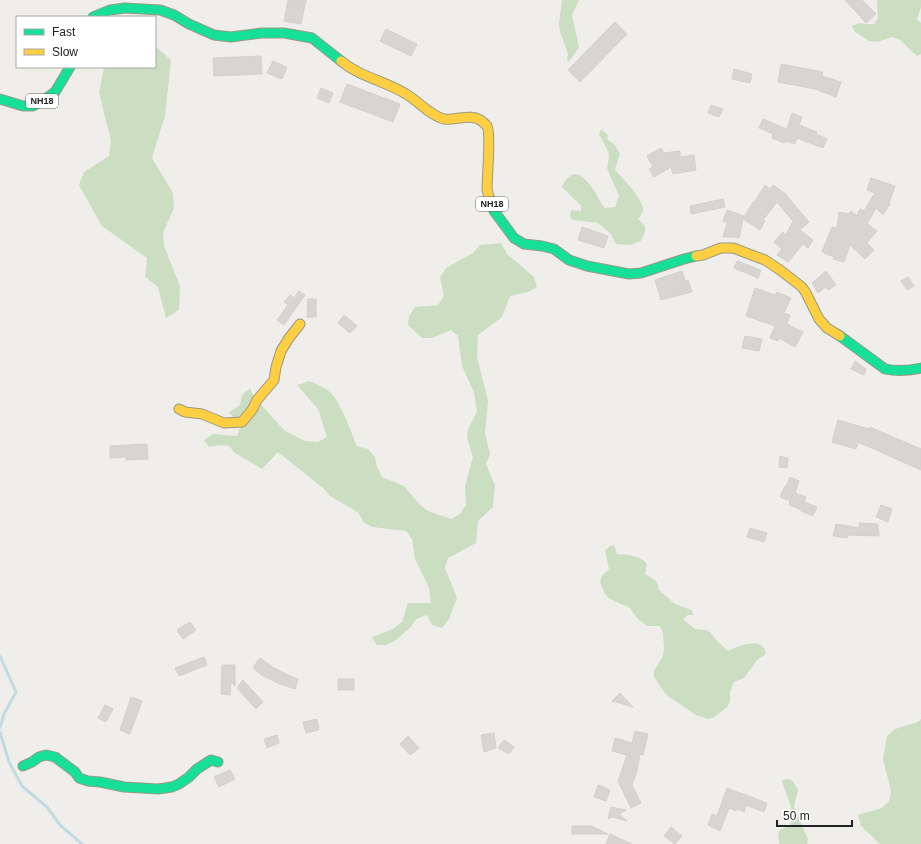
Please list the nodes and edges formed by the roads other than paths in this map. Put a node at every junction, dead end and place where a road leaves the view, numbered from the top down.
1 (95, 16) edge
2 (69, 68) edge
3 (0, 99) edge
4 (300, 324) dead end
5 (921, 368) edge
6 (179, 409) dead end
7 (218, 762) dead end
8 (23, 766) dead end

1 - 5 main road, NH18
2 - 3 main road, NH18
4 - 6 main road
7 - 8 main road

